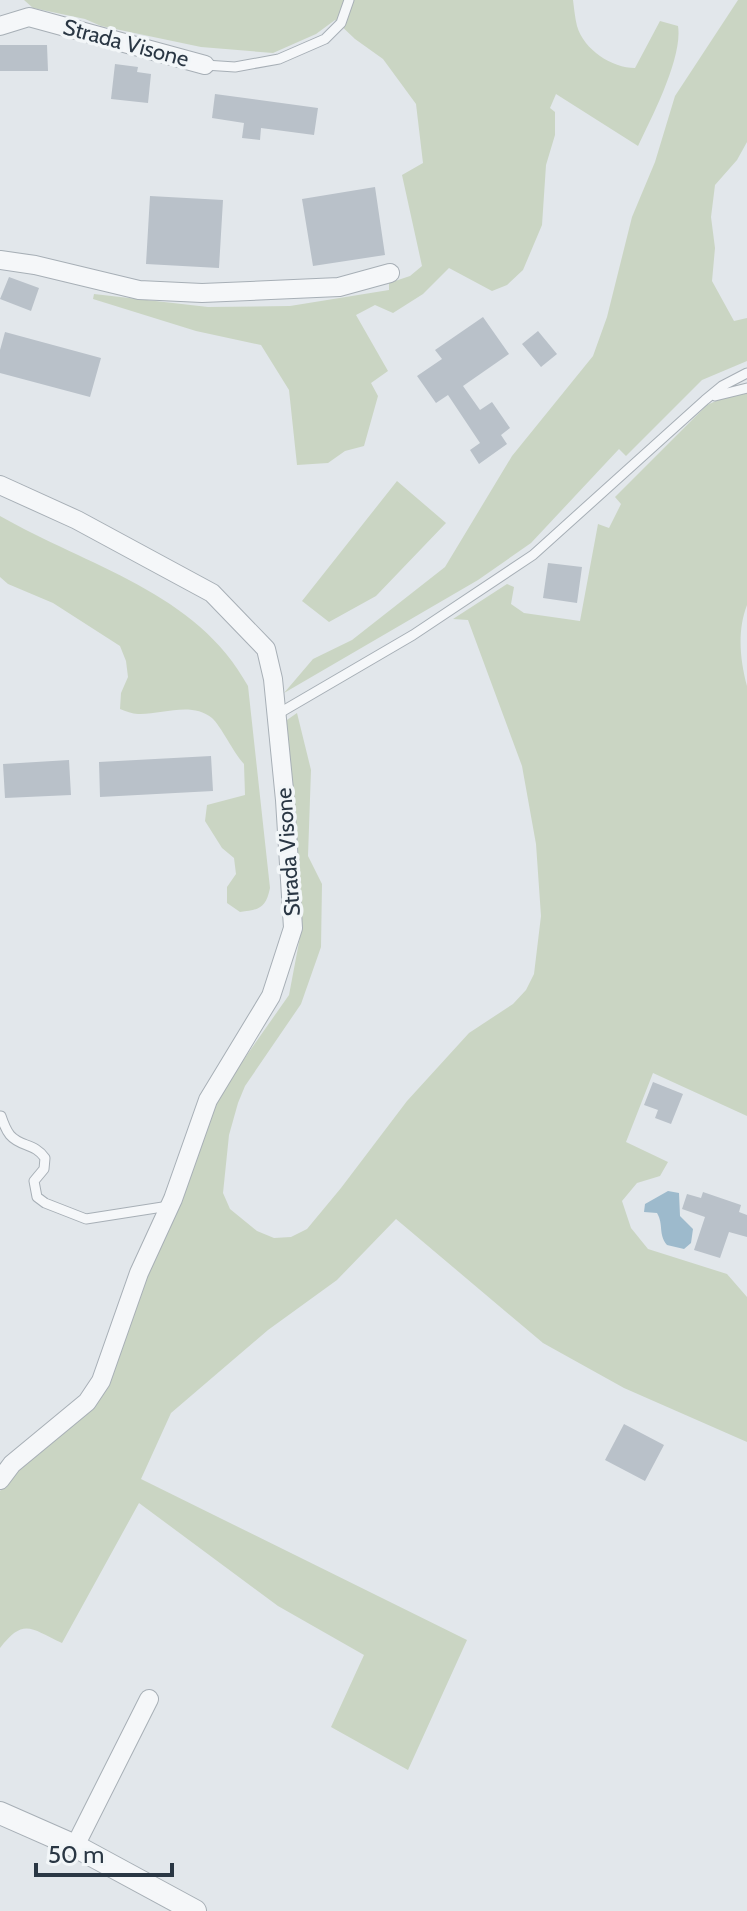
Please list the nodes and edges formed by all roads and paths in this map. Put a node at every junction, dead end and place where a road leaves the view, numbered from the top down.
1 (349, 0) edge
2 (0, 26) edge
3 (205, 65) joint
4 (0, 260) edge
5 (390, 273) dead end
6 (747, 373) edge
7 (747, 388) edge
8 (705, 400) junction
9 (0, 485) edge
10 (276, 715) junction
11 (1, 1116) edge
12 (169, 1206) junction
13 (0, 1480) edge
14 (149, 1699) dead end
15 (0, 1813) edge
16 (75, 1846) junction
17 (195, 1911) edge

1 - 3 lane
2 - 3 street, Strada Visone
4 - 5 street
6 - 8 lane
7 - 8 lane
8 - 10 lane
9 - 10 street, Strada Visone
10 - 12 street, Strada Visone
11 - 12 lane
12 - 13 street, Strada Visone
14 - 16 street
15 - 16 street
16 - 17 street

